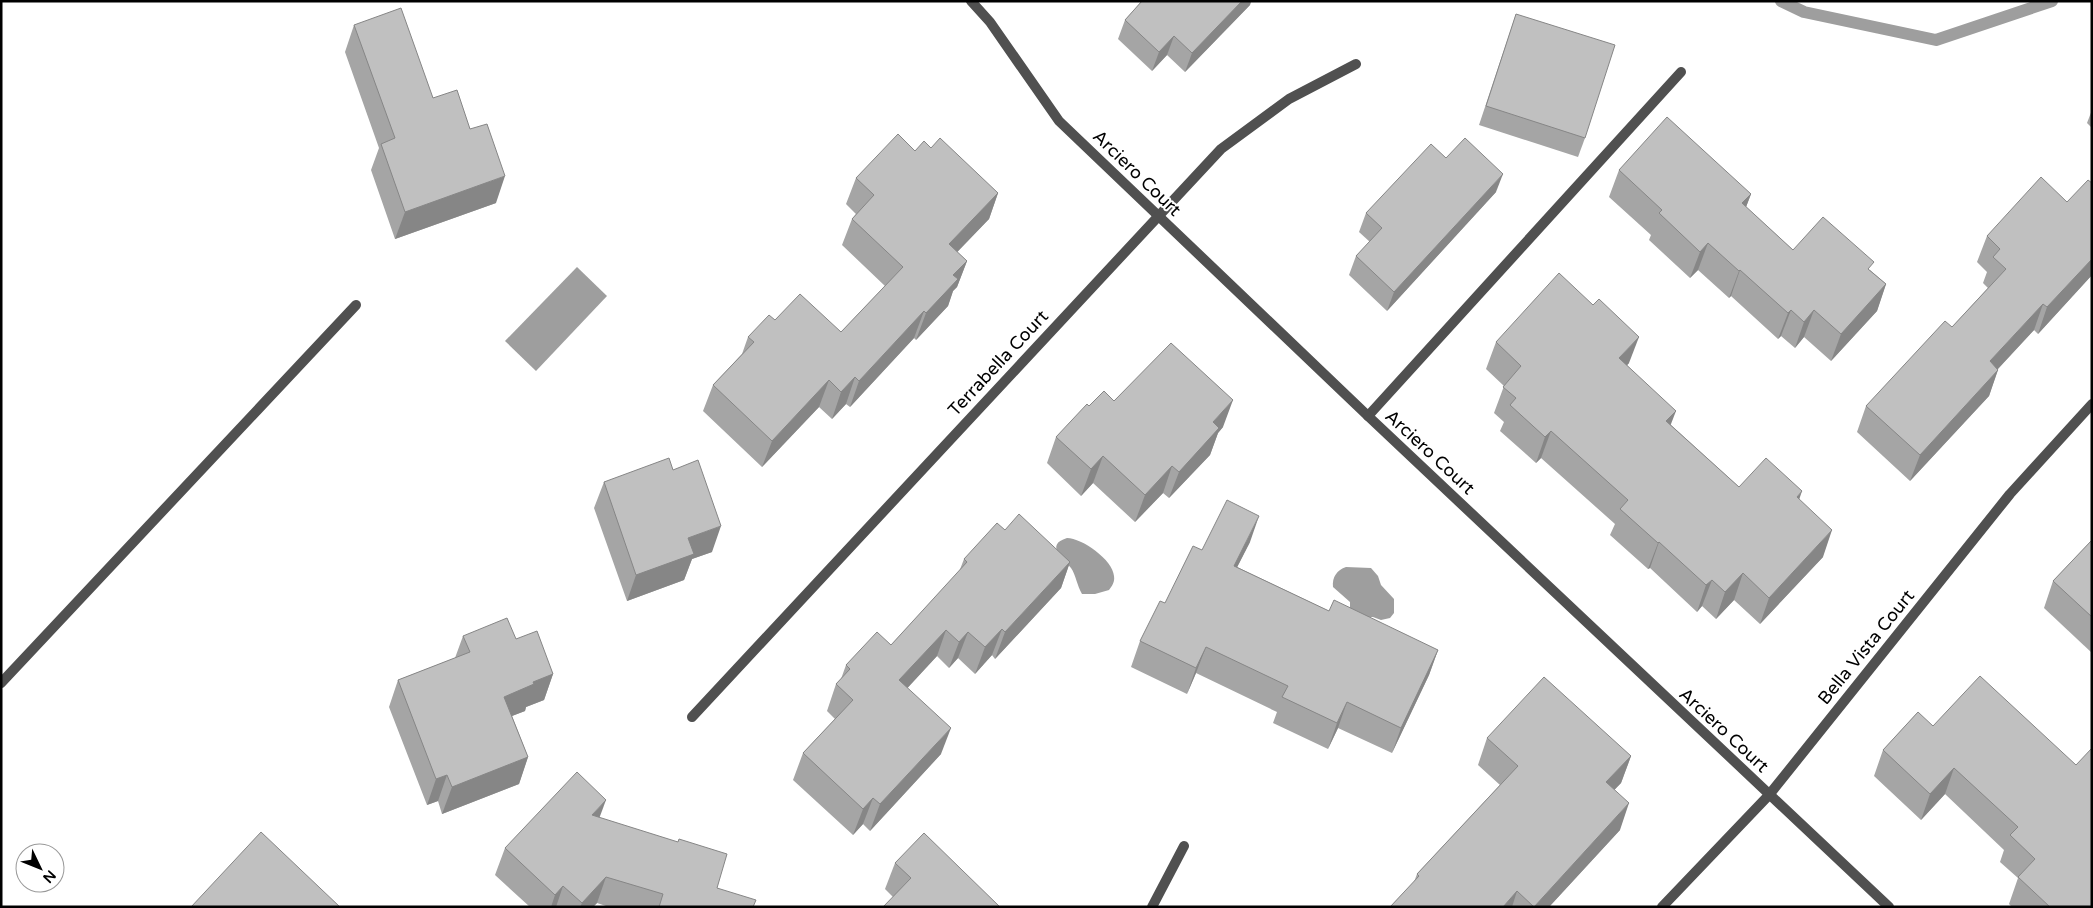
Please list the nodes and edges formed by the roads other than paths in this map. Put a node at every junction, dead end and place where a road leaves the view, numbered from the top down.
1 (972, 1) edge
2 (1356, 64) dead end
3 (1681, 72) dead end
4 (1157, 216) junction
5 (356, 305) dead end
6 (2092, 404) edge
7 (1368, 416) junction
8 (1, 683) edge
9 (692, 717) dead end
10 (1769, 795) junction
11 (1184, 846) dead end
12 (1152, 907) edge
13 (1662, 907) edge
14 (1889, 907) edge

1 - 4 street, Arciero Court
2 - 4 street, Terrabella Court
3 - 7 street
4 - 7 street, Arciero Court
4 - 9 street, Terrabella Court
5 - 8 street
6 - 10 street, Bella Vista Court
7 - 10 street, Arciero Court
10 - 13 street, Bella Vista Court
10 - 14 street, Arciero Court
11 - 12 street

